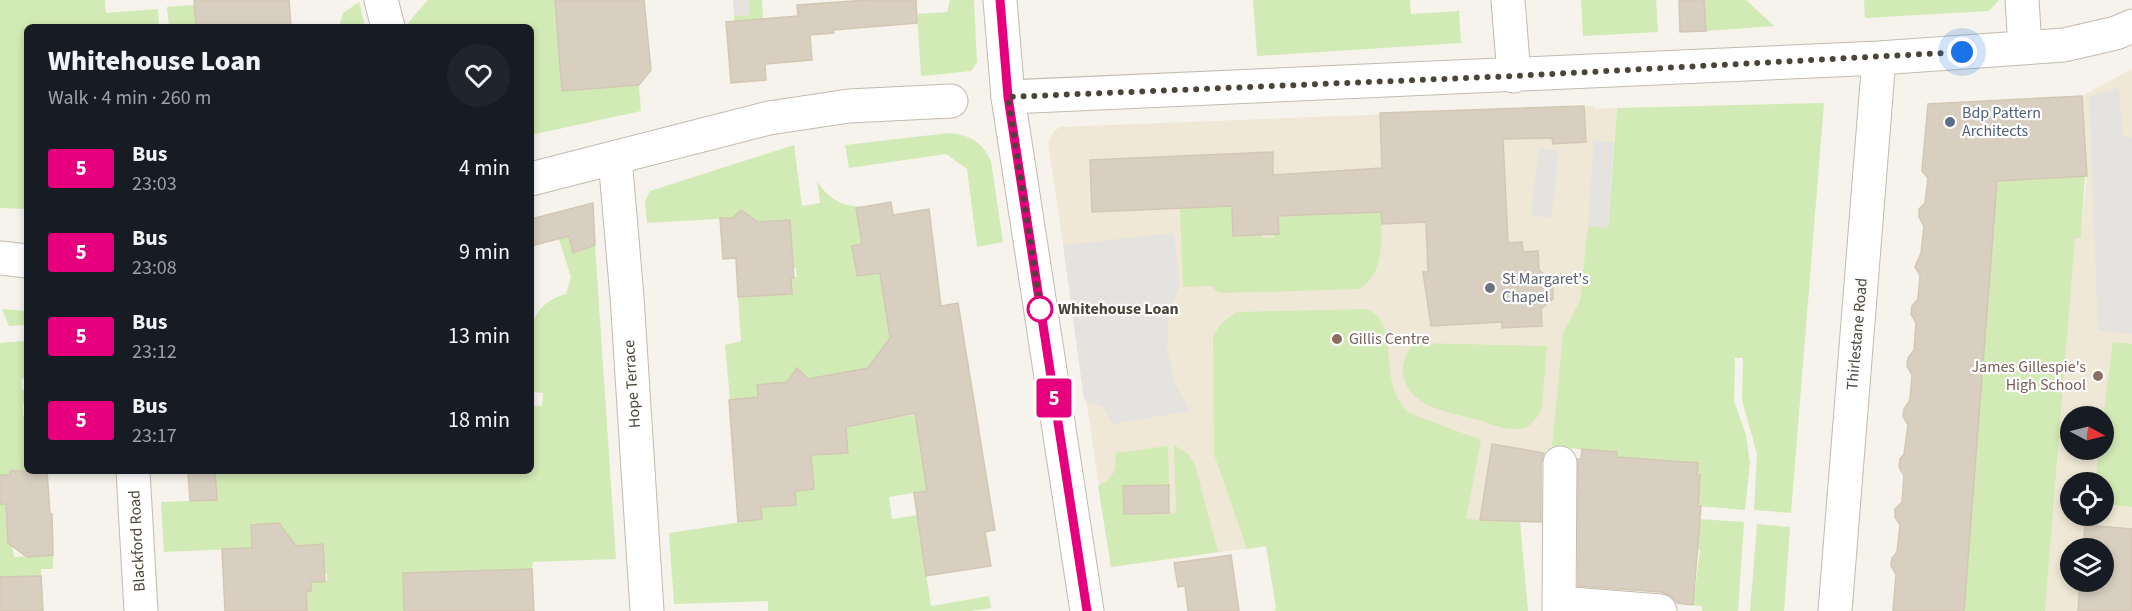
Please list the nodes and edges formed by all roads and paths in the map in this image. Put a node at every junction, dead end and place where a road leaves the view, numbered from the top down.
1 (381, 0) edge
2 (1000, 0) edge
3 (1508, 0) edge
4 (2022, 0) edge
5 (387, 24) edge
6 (2132, 26) edge
7 (2025, 47) junction
8 (1880, 58) junction
9 (1514, 76) junction
10 (1008, 97) junction
11 (951, 101) dead end
12 (615, 158) junction
13 (534, 178) edge
14 (0, 258) edge
15 (24, 261) edge
16 (1560, 463) dead end
17 (133, 474) edge
18 (1559, 607) edge
19 (141, 611) edge
20 (647, 611) edge
21 (1087, 611) edge
22 (1660, 611) edge
23 (1835, 611) edge

1 - 5 street
2 - 10 street
3 - 9 street
4 - 7 street
6 - 7 street
7 - 8 street
8 - 9 street
8 - 23 street, Thirlestane Road
9 - 10 street
10 - 21 street
11 - 12 street
12 - 13 street
12 - 20 street, Hope Terrace
14 - 15 street
16 - 18 street
17 - 19 street, Blackford Road
18 - 22 street

